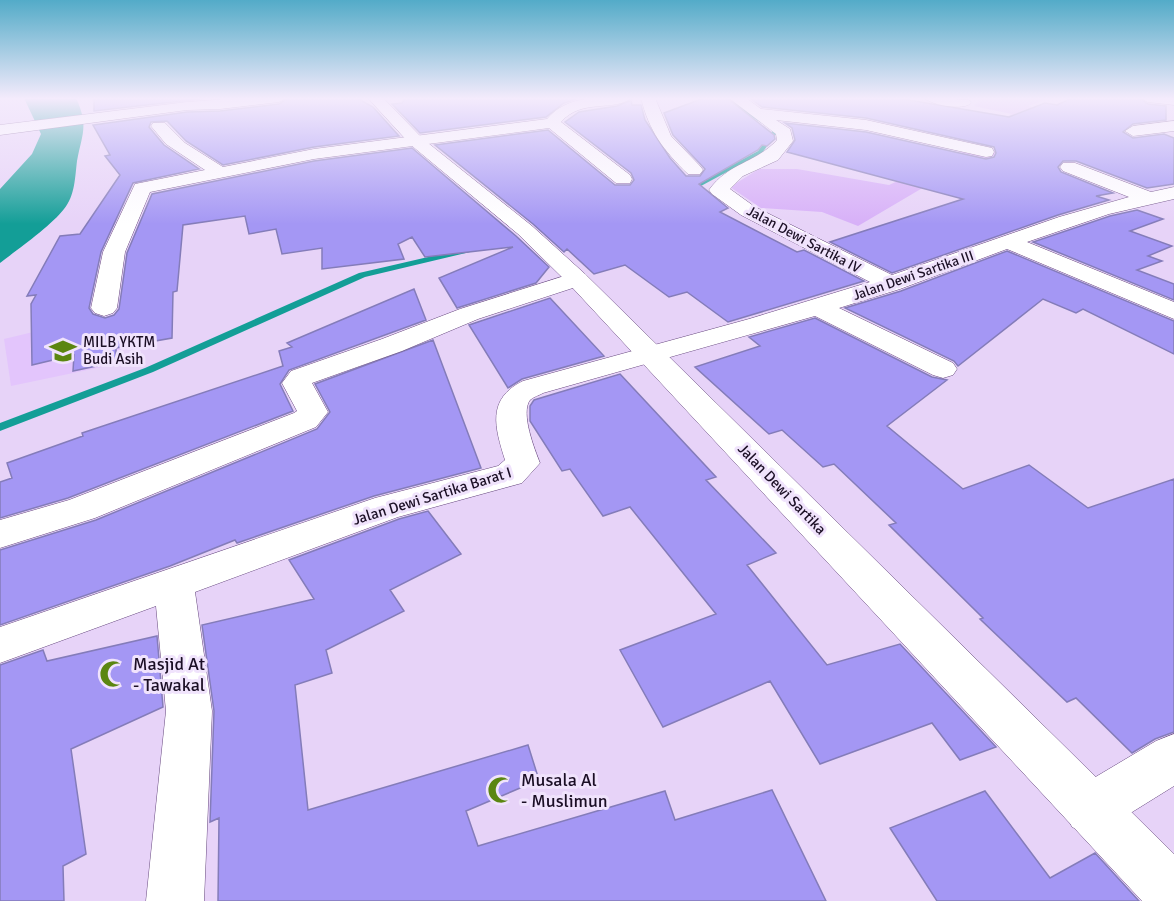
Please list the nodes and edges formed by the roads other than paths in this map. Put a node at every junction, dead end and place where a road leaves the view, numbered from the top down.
1 (170, 140) edge
2 (423, 140) edge
3 (574, 140) edge
4 (663, 140) edge
5 (785, 140) edge
6 (933, 140) edge
7 (416, 141) junction
8 (986, 152) dead end
9 (1068, 166) dead end
10 (694, 170) dead end
11 (220, 173) junction
12 (623, 179) dead end
13 (1174, 193) edge
14 (1149, 198) junction
15 (1009, 242) junction
16 (567, 270) junction
17 (891, 284) junction
18 (104, 308) dead end
19 (816, 308) junction
20 (1174, 311) edge
21 (651, 353) junction
22 (943, 369) dead end
23 (0, 534) edge
24 (174, 584) junction
25 (0, 645) edge
26 (1174, 758) edge
27 (1090, 809) junction
28 (1174, 894) edge
29 (175, 901) edge

1 - 11 street
2 - 7 street
3 - 12 street
4 - 10 street
5 - 17 street, Jalan Dewi Sartika IV
6 - 8 street
7 - 11 street
7 - 16 street, Jalan Dewi Sartika
9 - 14 street
11 - 18 street
13 - 14 street, Jalan Dewi Sartika III
14 - 15 street, Jalan Dewi Sartika III
15 - 17 street, Jalan Dewi Sartika III
15 - 20 street
16 - 21 street, Jalan Dewi Sartika
16 - 23 street
17 - 19 street, Jalan Dewi Sartika III
19 - 21 street, Jalan Dewi Sartika III
19 - 22 street
21 - 24 street, Jalan Dewi Sartika Barat I
21 - 27 street, Jalan Dewi Sartika
24 - 25 street, Jalan Dewi Sartika Barat I
24 - 29 street
26 - 27 street
27 - 28 street, Jalan Dewi Sartika

